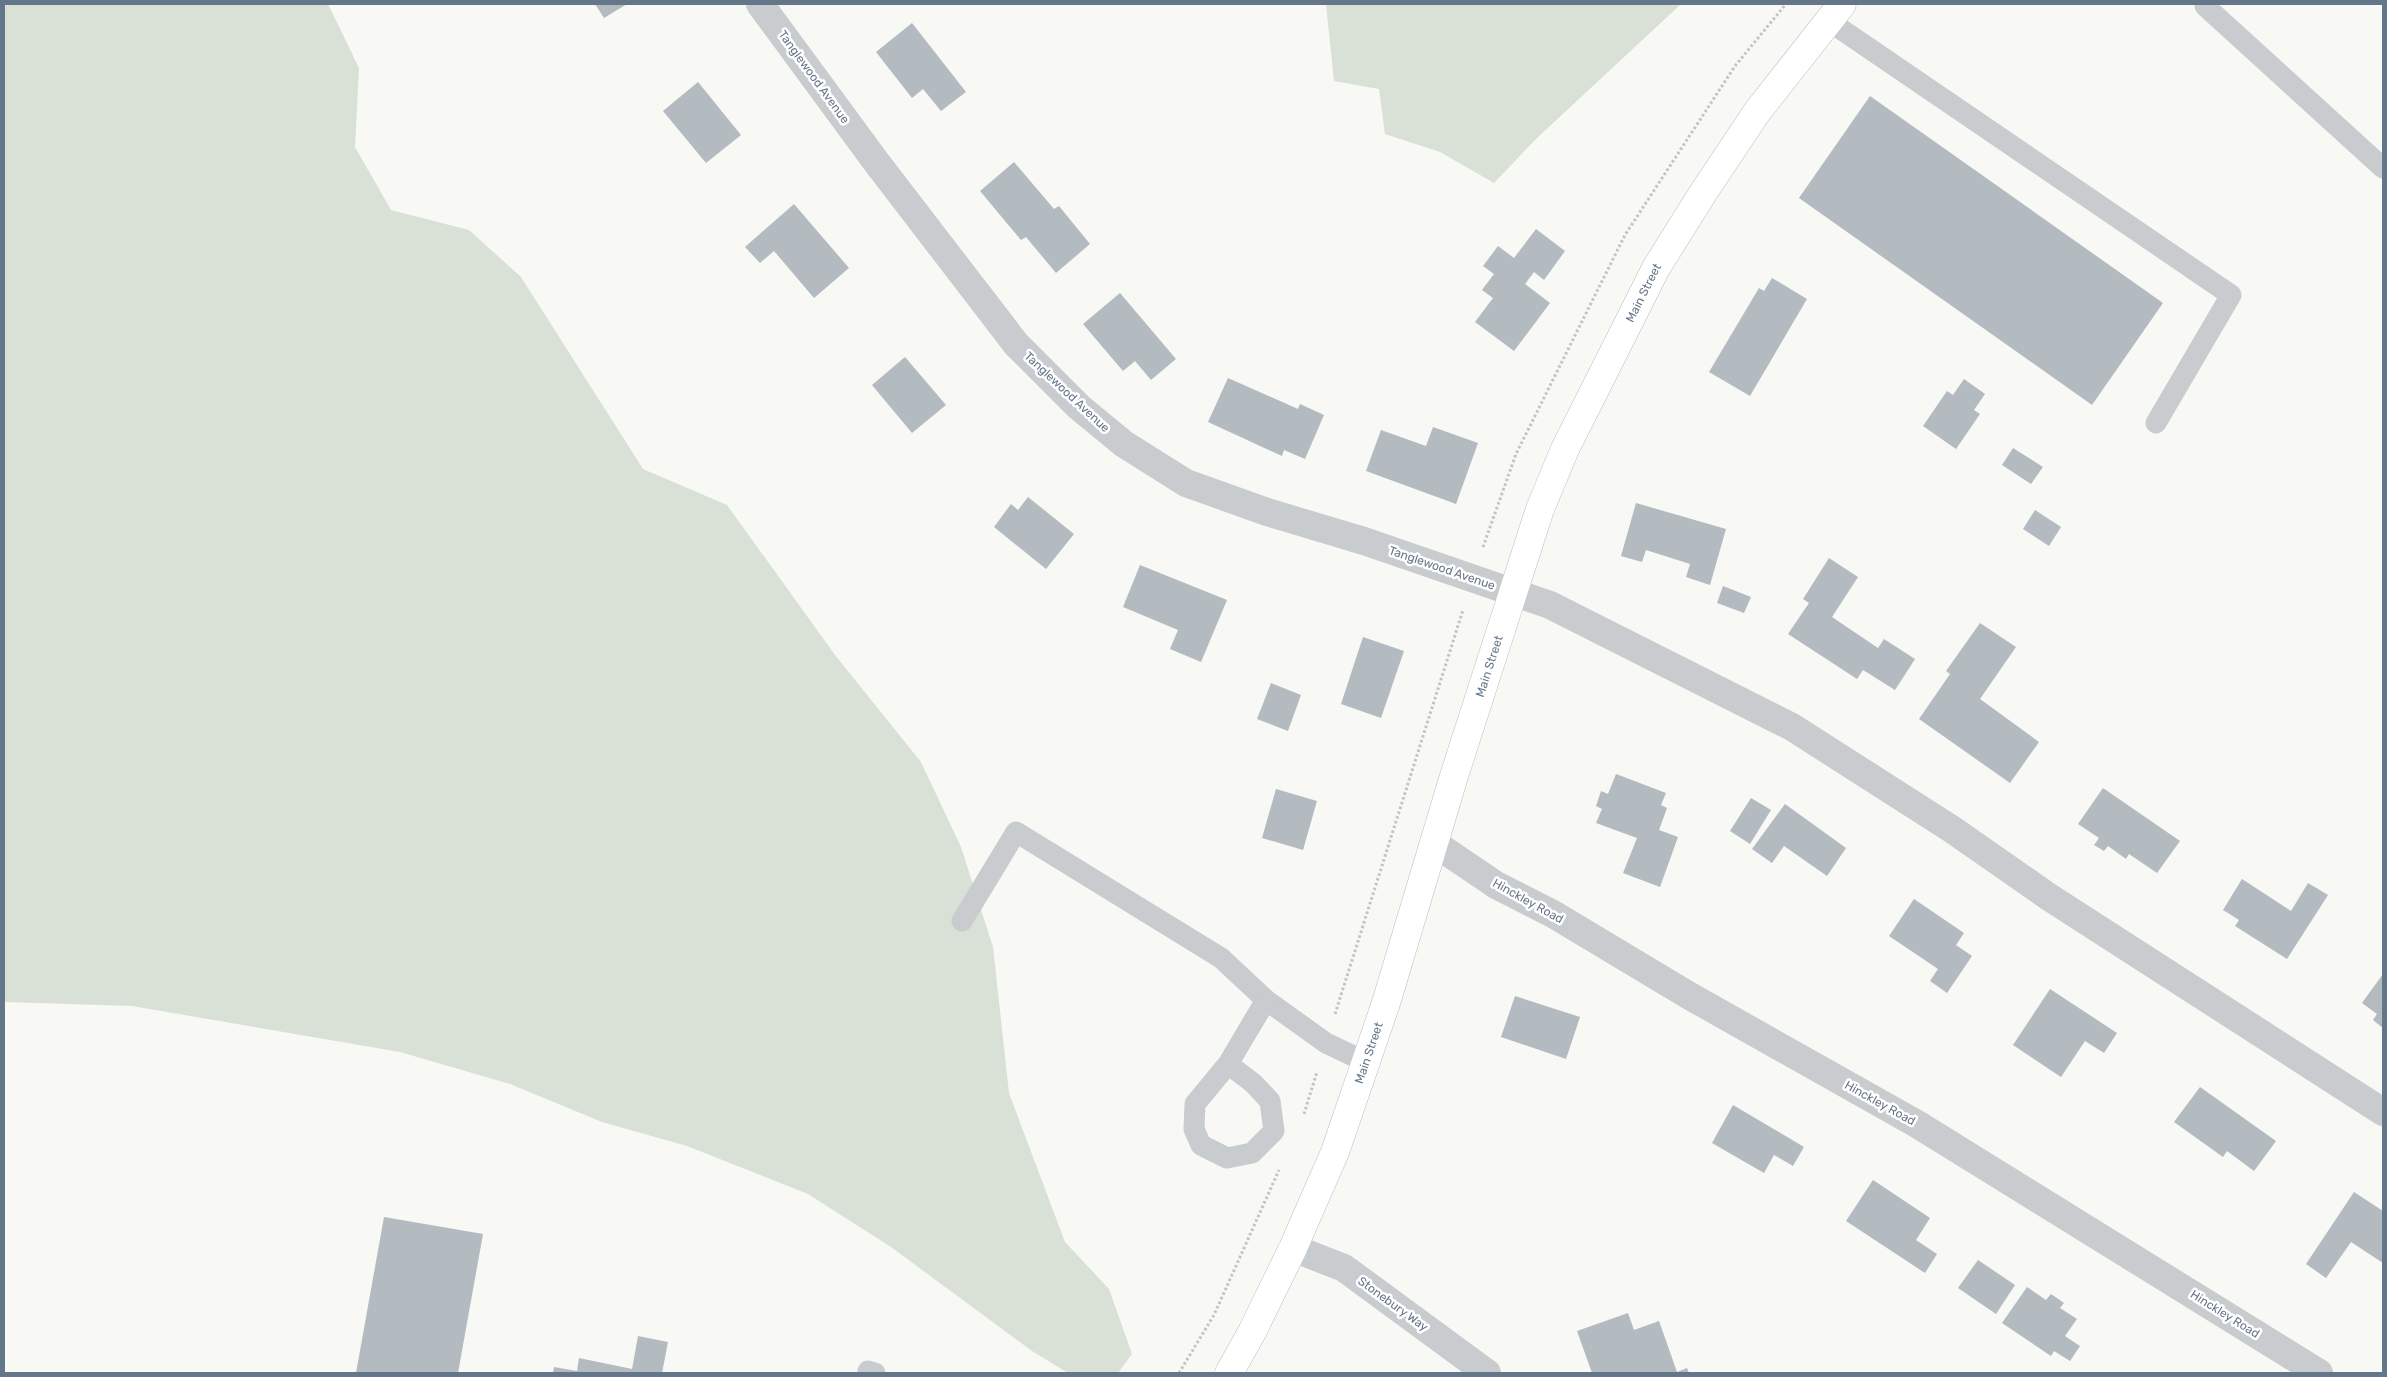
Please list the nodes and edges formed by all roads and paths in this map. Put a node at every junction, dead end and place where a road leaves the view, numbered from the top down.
1 (760, 4) edge
2 (2205, 6) dead end
3 (1836, 12) edge
4 (2383, 168) edge
5 (2156, 423) dead end
6 (1514, 592) junction
7 (1434, 843) junction
8 (962, 921) dead end
9 (1266, 1000) junction
10 (1366, 1062) junction
11 (1228, 1064) dead end
12 (2383, 1112) edge
13 (1293, 1248) junction
14 (1228, 1373) edge
15 (1487, 1373) edge
16 (2319, 1373) edge

1 - 6 street, Tanglewood Avenue
2 - 4 lane
3 - 5 lane
3 - 6 main road, Main Street
6 - 7 main road, Main Street
6 - 12 street
7 - 10 main road, Main Street
7 - 16 street, Hinckley Road
8 - 9 lane
9 - 10 lane
9 - 11 lane
10 - 13 main road, Main Street
13 - 14 main road, Main Street
13 - 15 street, Stonebury Way

